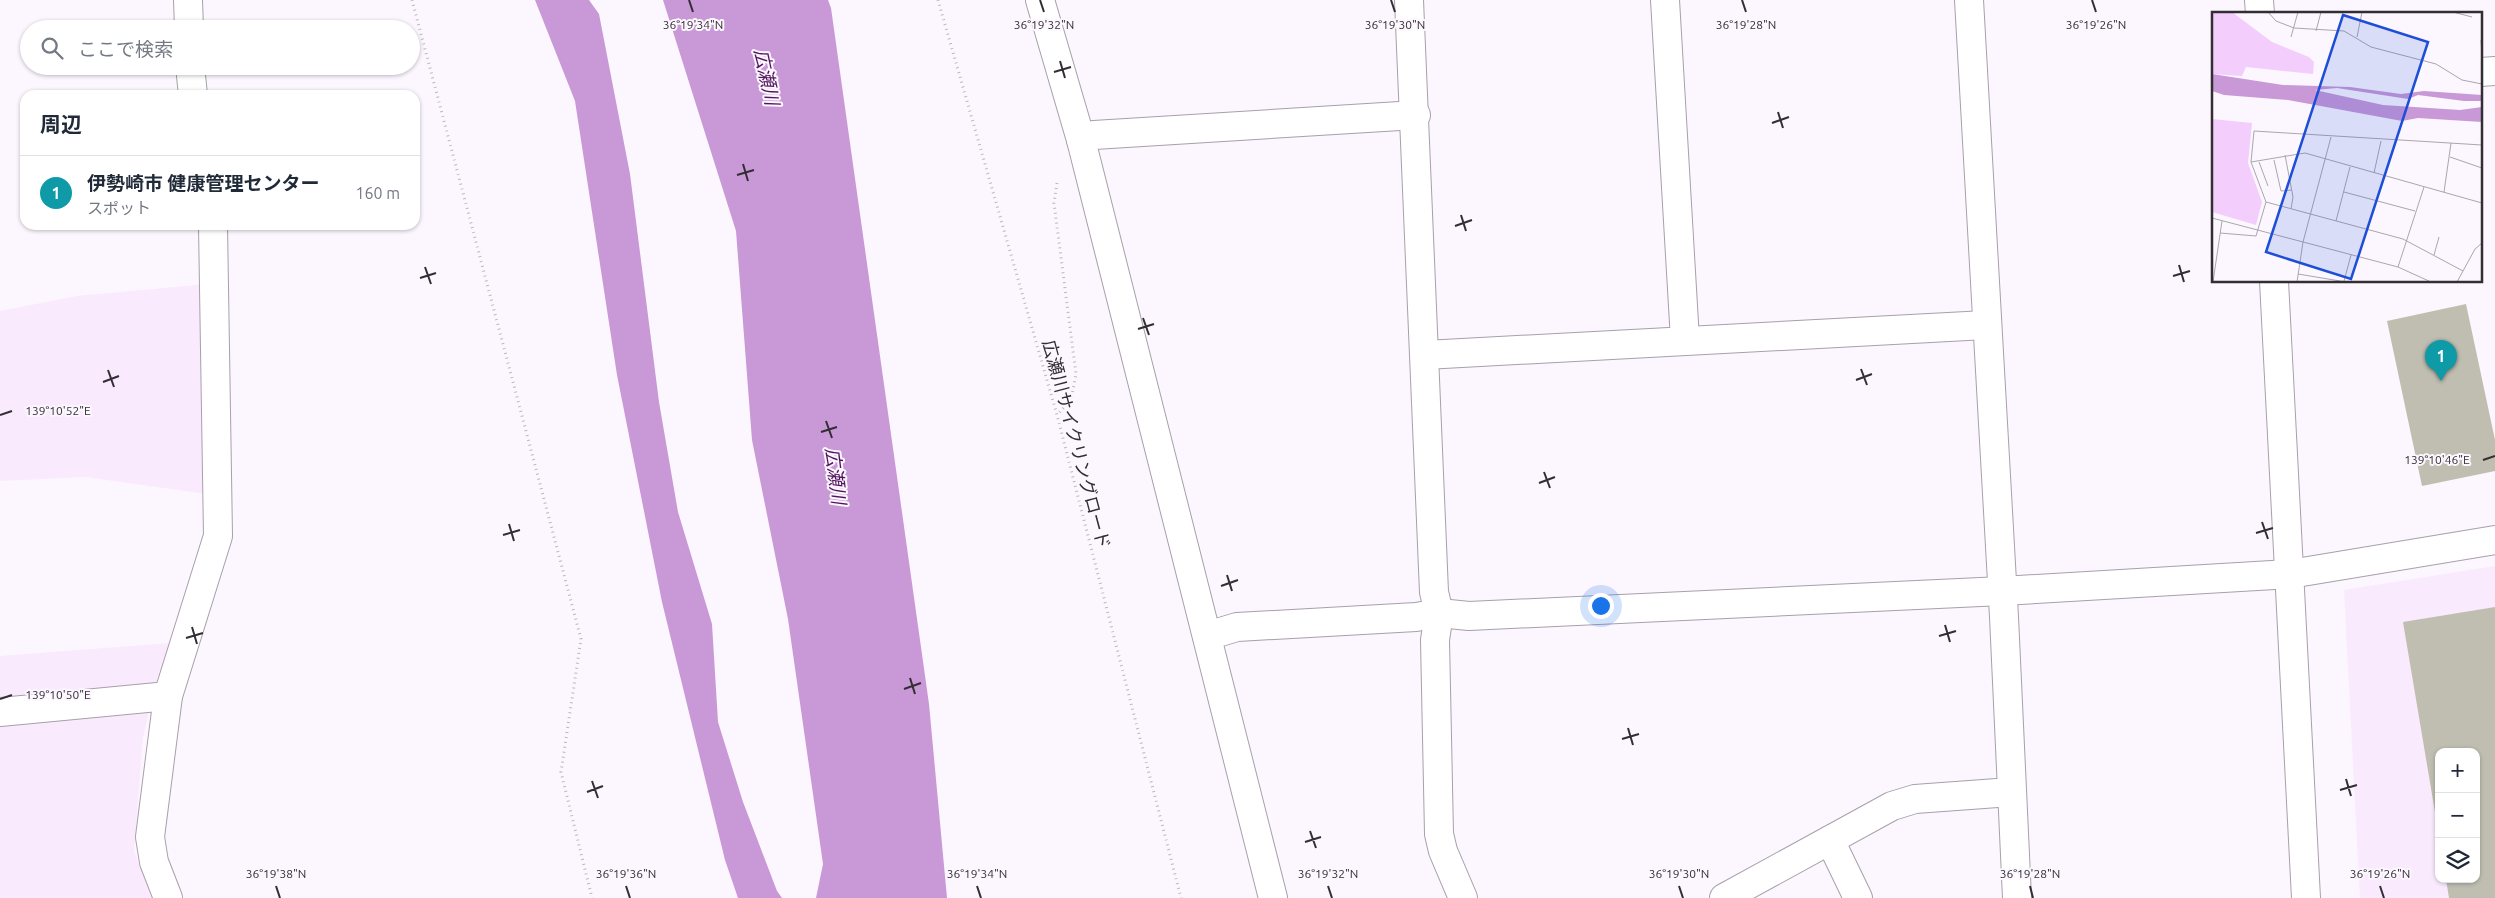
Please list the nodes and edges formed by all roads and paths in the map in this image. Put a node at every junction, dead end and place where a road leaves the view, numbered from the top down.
1 (188, 0) edge
2 (412, 0) edge
3 (938, 0) edge
4 (1040, 0) edge
5 (1409, 0) edge
6 (1665, 0) edge
7 (1969, 0) edge
8 (189, 20) edge
9 (417, 20) edge
10 (420, 30) edge
11 (2495, 71) edge
12 (2482, 72) edge
13 (191, 75) edge
14 (192, 90) edge
15 (1416, 115) junction
16 (1081, 140) junction
17 (213, 230) edge
18 (2274, 282) edge
19 (1986, 326) junction
20 (1684, 340) junction
21 (1425, 355) junction
22 (1057, 415) junction
23 (2495, 540) edge
24 (2290, 574) junction
25 (2002, 591) junction
26 (1439, 614) junction
27 (1207, 636) junction
28 (168, 696) junction
29 (0, 712) edge
30 (2011, 792) junction
31 (1830, 840) junction
32 (168, 898) edge
33 (592, 898) edge
34 (1181, 898) edge
35 (1273, 898) edge
36 (1463, 898) edge
37 (1724, 898) edge
38 (1858, 898) edge
39 (2016, 898) edge
40 (2306, 898) edge

1 - 8 street
2 - 9 path
3 - 22 path, 広瀬川サイクリングロード
4 - 16 street
5 - 15 street
6 - 20 street
7 - 19 street
10 - 33 path
11 - 12 street
13 - 14 street
15 - 16 street
15 - 21 street
16 - 22 path
16 - 27 street
17 - 28 street
18 - 24 street
19 - 20 street
19 - 25 street
20 - 21 street
21 - 26 street
22 - 34 path, 広瀬川サイクリングロード
23 - 24 street
24 - 25 street
24 - 40 street
25 - 26 street
25 - 30 street
26 - 27 street
26 - 36 street
27 - 35 street
28 - 29 street
28 - 32 street
30 - 31 street
30 - 39 street
31 - 37 street
31 - 38 street

